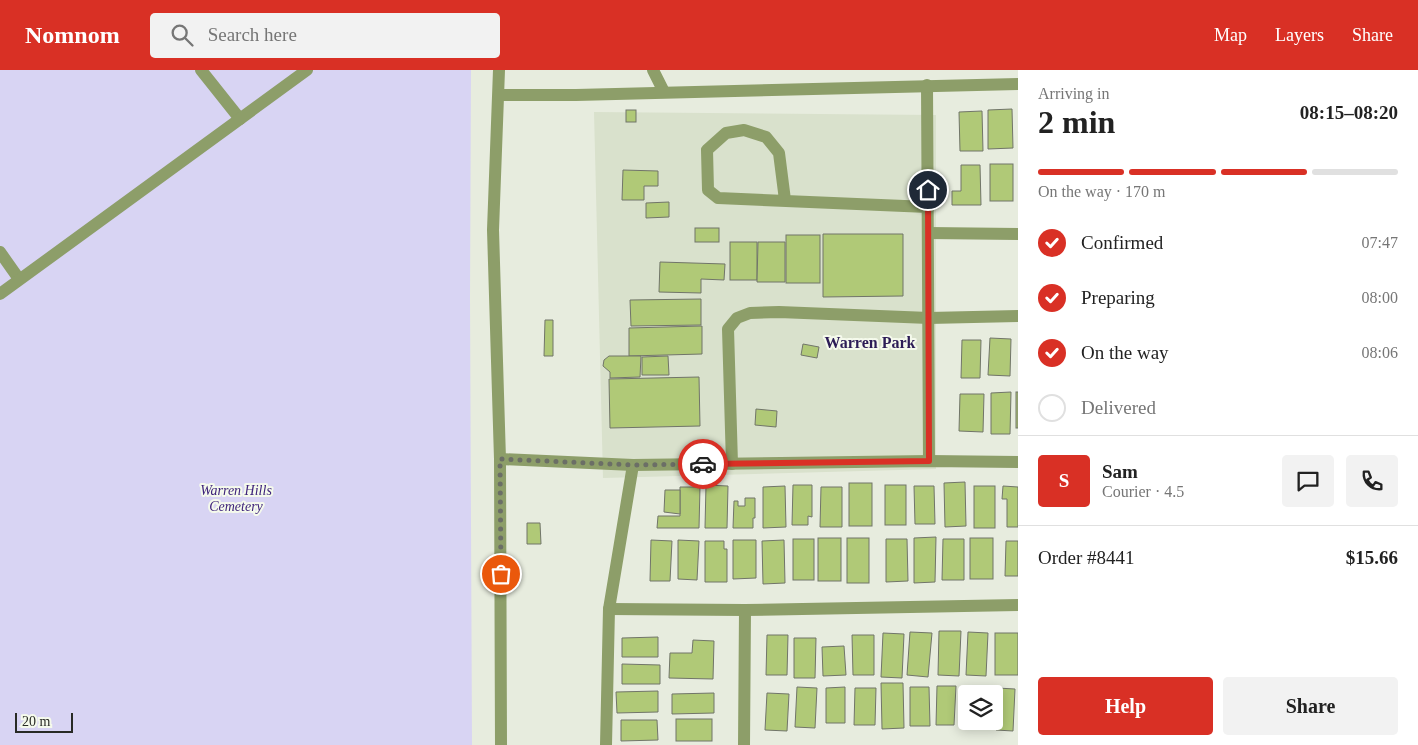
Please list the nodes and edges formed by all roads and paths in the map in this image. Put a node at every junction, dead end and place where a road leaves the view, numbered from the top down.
1 (201, 70) edge
2 (307, 70) edge
3 (499, 70) edge
4 (653, 70) edge
5 (1018, 84) edge
6 (927, 85) junction
7 (664, 92) junction
8 (498, 95) junction
9 (240, 119) junction
10 (785, 200) junction
11 (928, 207) junction
12 (928, 233) junction
13 (1018, 234) edge
14 (0, 252) edge
15 (20, 279) junction
16 (0, 294) edge
17 (1018, 316) edge
18 (929, 318) junction
19 (500, 459) junction
20 (929, 461) junction
21 (1018, 462) edge
22 (732, 464) junction
23 (633, 465) junction
24 (1018, 605) edge
25 (609, 609) junction
26 (745, 610) junction
27 (501, 745) edge
28 (606, 745) edge
29 (744, 745) edge

1 - 9 street
2 - 9 street
3 - 8 street
4 - 7 street
5 - 6 street
6 - 7 street
6 - 11 street
7 - 8 street
8 - 19 street
9 - 15 street
10 - 10 street
10 - 11 street
11 - 12 street
12 - 13 street
12 - 18 street
14 - 15 street
15 - 16 street
17 - 18 street
18 - 20 street
18 - 22 street
19 - 23 street
19 - 27 street
20 - 21 street
20 - 22 street
22 - 23 street
23 - 25 street
24 - 26 street
25 - 26 street
25 - 28 street
26 - 29 street

